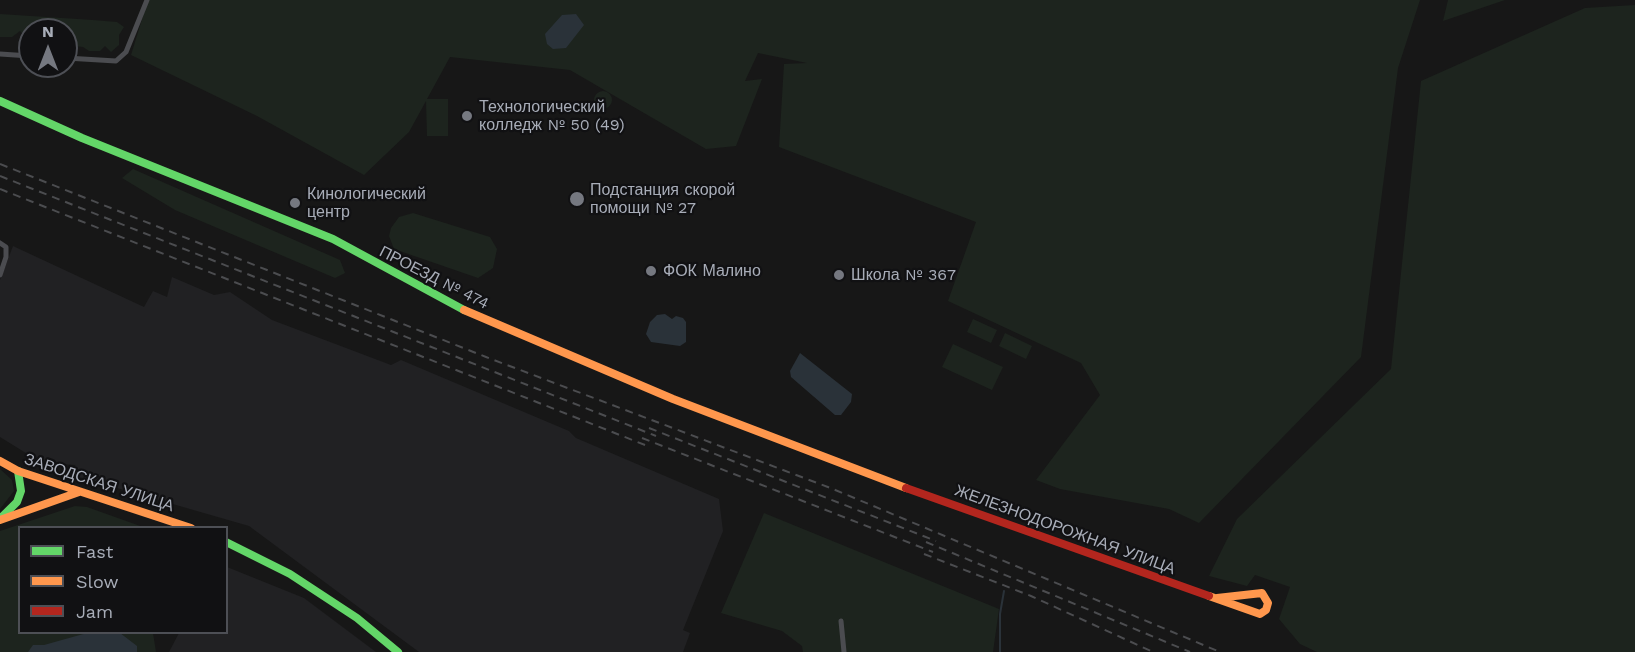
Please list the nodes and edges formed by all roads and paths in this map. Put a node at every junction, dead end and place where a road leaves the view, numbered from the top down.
1 (147, 0) edge
2 (0, 54) edge
3 (18, 55) edge
4 (78, 59) edge
5 (0, 100) edge
6 (0, 243) edge
7 (0, 275) edge
8 (0, 461) edge
9 (860, 470) joint
10 (18, 471) junction
11 (79, 492) junction
12 (0, 519) edge
13 (186, 526) edge
14 (228, 543) edge
15 (1217, 598) junction
16 (841, 621) dead end
17 (398, 652) edge
18 (844, 652) edge

1 - 4 street
2 - 3 street
5 - 9 street, ПРОЕЗД № 474
6 - 7 street
8 - 10 street, ЗАВОДСКАЯ УЛИЦА
9 - 15 street, ЖЕЛЕЗНОДОРОЖНАЯ УЛИЦА
10 - 11 street, ЗАВОДСКАЯ УЛИЦА
10 - 12 street
11 - 12 street
11 - 13 street, ЗАВОДСКАЯ УЛИЦА
14 - 17 street
15 - 15 street, ЖЕЛЕЗНОДОРОЖНАЯ УЛИЦА
16 - 18 street

